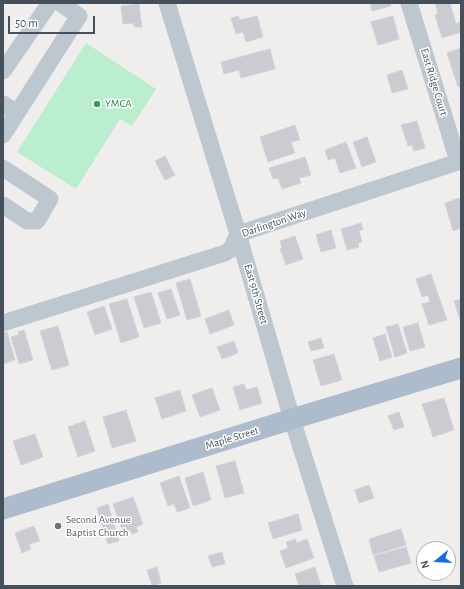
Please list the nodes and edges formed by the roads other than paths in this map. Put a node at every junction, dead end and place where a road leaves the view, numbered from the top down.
1 (50, 3) edge
2 (60, 3) edge
3 (167, 3) edge
4 (409, 3) edge
5 (3, 71) edge
6 (10, 109) edge
7 (3, 135) edge
8 (460, 161) edge
9 (3, 168) edge
10 (3, 205) edge
11 (238, 234) junction
12 (3, 323) edge
13 (461, 368) edge
14 (292, 419) junction
15 (3, 509) edge
16 (345, 586) edge

1 - 5 street
2 - 6 street
3 - 11 street, East 9th Street
4 - 8 street, East Ridge Court
6 - 7 street
8 - 11 street, Darlington Way
9 - 10 street
11 - 12 street, Darlington Way
11 - 14 street, East 9th Street
13 - 14 main road, Maple Street
14 - 15 main road, Maple Street
14 - 16 street, East 9th Street

